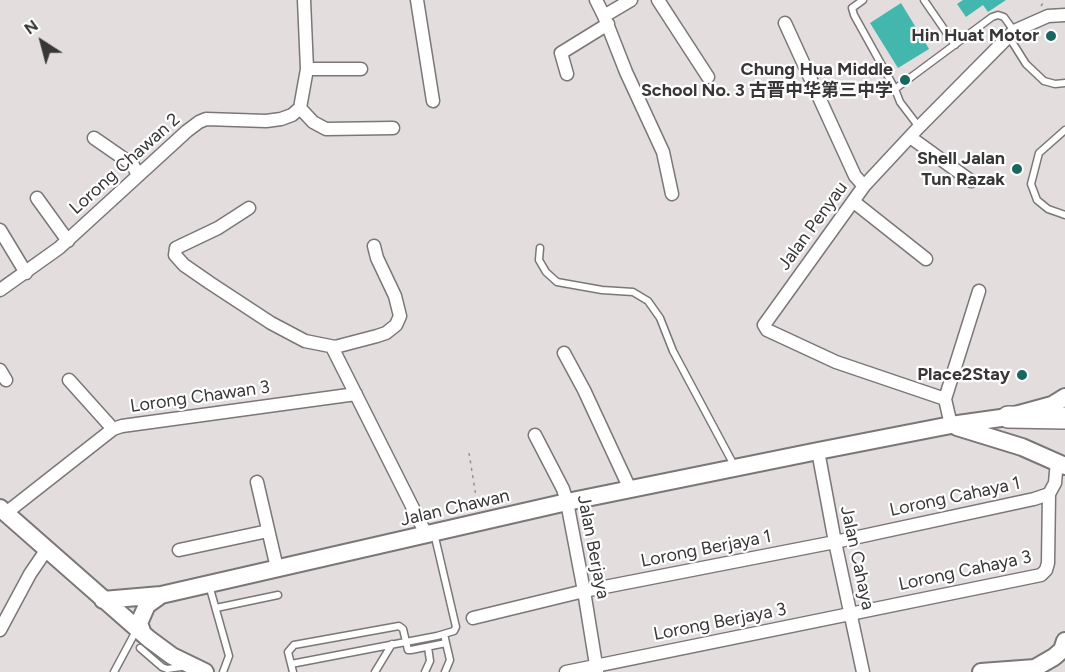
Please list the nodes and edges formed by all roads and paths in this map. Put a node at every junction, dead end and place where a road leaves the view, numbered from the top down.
1 (304, 0) edge
2 (417, 0) edge
3 (596, 0) edge
4 (631, 0) edge
5 (658, 0) edge
6 (862, 0) edge
7 (924, 0) edge
8 (1065, 15) edge
9 (606, 20) junction
10 (785, 23) dead end
11 (1011, 34) junction
12 (955, 45) junction
13 (307, 69) junction
14 (361, 69) dead end
15 (567, 74) dead end
16 (708, 77) dead end
17 (1065, 83) edge
18 (895, 89) junction
19 (433, 101) dead end
20 (296, 111) junction
21 (393, 128) dead end
22 (1065, 130) edge
23 (915, 132) junction
24 (94, 138) dead end
25 (138, 176) junction
26 (971, 181) dead end
27 (864, 186) junction
28 (672, 194) dead end
29 (37, 198) dead end
30 (854, 202) junction
31 (249, 208) dead end
32 (1065, 215) edge
33 (0, 230) edge
34 (68, 241) junction
35 (374, 246) dead end
36 (540, 248) dead end
37 (926, 259) dead end
38 (26, 273) junction
39 (0, 290) edge
40 (979, 291) dead end
41 (332, 347) junction
42 (564, 353) dead end
43 (69, 380) dead end
44 (356, 394) junction
45 (1065, 397) edge
46 (945, 399) junction
47 (1002, 417) junction
48 (1065, 418) edge
49 (951, 425) junction
50 (113, 429) junction
51 (535, 435) dead end
52 (994, 437) junction
53 (818, 450) junction
54 (469, 453) dead end
55 (1061, 464) edge
56 (736, 468) junction
57 (257, 482) dead end
58 (630, 489) junction
59 (1049, 494) junction
60 (567, 502) junction
61 (3, 511) edge
62 (480, 522) junction
63 (268, 531) junction
64 (430, 533) junction
65 (835, 542) junction
66 (46, 549) junction
67 (179, 550) dead end
68 (277, 568) junction
69 (209, 584) junction
70 (585, 591) junction
71 (160, 595) junction
72 (278, 595) dead end
73 (103, 600) junction
74 (216, 608) junction
75 (850, 614) junction
76 (474, 618) dead end
77 (0, 630) edge
78 (444, 634) junction
79 (140, 637) junction
80 (406, 641) junction
81 (1065, 641) edge
82 (446, 643) junction
83 (392, 644) junction
84 (428, 647) junction
85 (291, 664) junction
86 (190, 669) edge
87 (597, 669) edge
88 (1029, 671) edge
89 (114, 672) edge
90 (224, 672) edge
91 (293, 672) edge
92 (375, 672) edge
93 (426, 672) edge
94 (445, 672) edge
95 (566, 672) edge
96 (863, 672) edge
97 (981, 672) edge

1 - 13 street
2 - 19 street
3 - 9 street
4 - 9 street
5 - 16 street
6 - 18 lane
7 - 12 lane
8 - 11 street, Jalan Penyau
9 - 15 street
9 - 28 street
10 - 27 street
11 - 12 lane
11 - 17 lane
11 - 23 street, Jalan Penyau
12 - 18 lane
13 - 14 street
13 - 20 street
18 - 23 lane
20 - 21 street
20 - 25 street, Lorong Chawan 2
22 - 32 lane
23 - 26 street
23 - 27 street, Jalan Penyau
24 - 25 street
25 - 34 street, Lorong Chawan 2
27 - 30 street, Jalan Penyau
29 - 34 street
30 - 37 street
30 - 46 street, Jalan Penyau
31 - 41 street
33 - 38 street
34 - 38 street, Lorong Chawan 2
35 - 41 street
36 - 56 lane
38 - 39 street, Lorong Chawan 2
40 - 46 street
41 - 44 street
42 - 58 street
43 - 50 street
44 - 50 street, Lorong Chawan 3
44 - 64 street
45 - 47 street
46 - 49 street
47 - 48 highway
47 - 49 street, Jalan Chawan
47 - 52 street
49 - 52 street
49 - 53 street, Jalan Chawan
50 - 61 street, Lorong Chawan 3
51 - 60 street, Jalan Berjaya
52 - 55 street
53 - 56 street, Jalan Chawan
53 - 65 street, Jalan Cahaya
54 - 62 path
55 - 59 street
56 - 58 street, Jalan Chawan
57 - 63 street
58 - 60 street, Jalan Chawan
59 - 65 street, Lorong Cahaya 1
59 - 75 street, Lorong Cahaya 3
60 - 62 street, Jalan Chawan
60 - 70 street, Jalan Berjaya
61 - 66 street
62 - 64 street, Jalan Chawan
63 - 67 street
63 - 68 street
64 - 68 street, Jalan Chawan
64 - 78 lane
65 - 70 street, Lorong Berjaya 1
65 - 75 street, Jalan Cahaya
66 - 73 street
66 - 77 street
68 - 69 street, Jalan Chawan
69 - 71 street, Jalan Chawan
69 - 74 lane
70 - 76 street, Lorong Berjaya 1
70 - 87 street, Jalan Berjaya
71 - 73 street, Jalan Chawan
71 - 79 street
72 - 74 lane
73 - 79 street
74 - 90 lane
75 - 87 street, Lorong Berjaya 3
75 - 96 street, Jalan Cahaya
78 - 80 lane
78 - 82 lane
79 - 86 street
79 - 89 lane
80 - 83 lane
80 - 84 lane
80 - 85 lane
81 - 88 street
82 - 84 lane
82 - 94 lane
83 - 85 lane
83 - 92 lane
84 - 93 lane
85 - 91 lane
87 - 95 street, Lorong Berjaya 3
88 - 97 street

